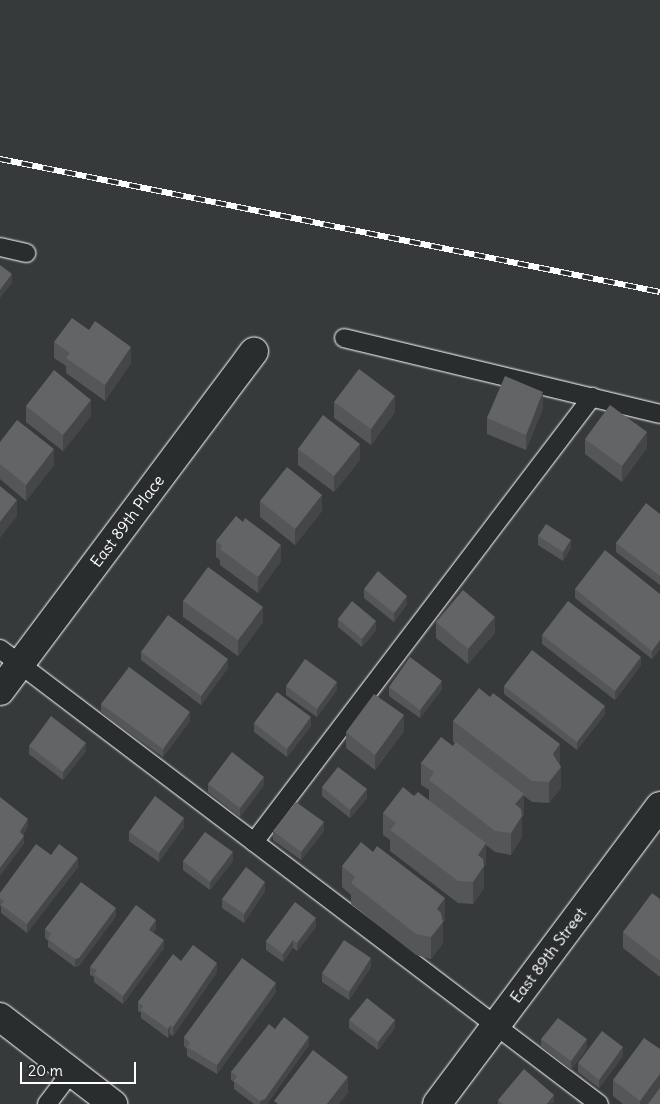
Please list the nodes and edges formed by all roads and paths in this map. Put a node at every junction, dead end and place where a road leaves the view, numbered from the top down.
1 (0, 247) edge
2 (26, 253) dead end
3 (344, 338) dead end
4 (254, 351) dead end
5 (592, 397) junction
6 (660, 414) edge
7 (10, 657) edge
8 (0, 691) edge
9 (660, 806) edge
10 (254, 842) junction
11 (0, 1017) edge
12 (495, 1026) junction
13 (71, 1072) junction
14 (47, 1104) edge
15 (113, 1104) edge
16 (437, 1104) edge
17 (599, 1104) edge

1 - 2 lane
3 - 5 lane
4 - 7 street, East 89th Place
5 - 6 lane
5 - 10 lane
7 - 8 street, East 89th Place
7 - 10 lane
9 - 12 street, East 89th Street
10 - 12 lane
11 - 13 street
12 - 16 street, East 89th Street
12 - 17 lane
13 - 14 lane
13 - 15 street

